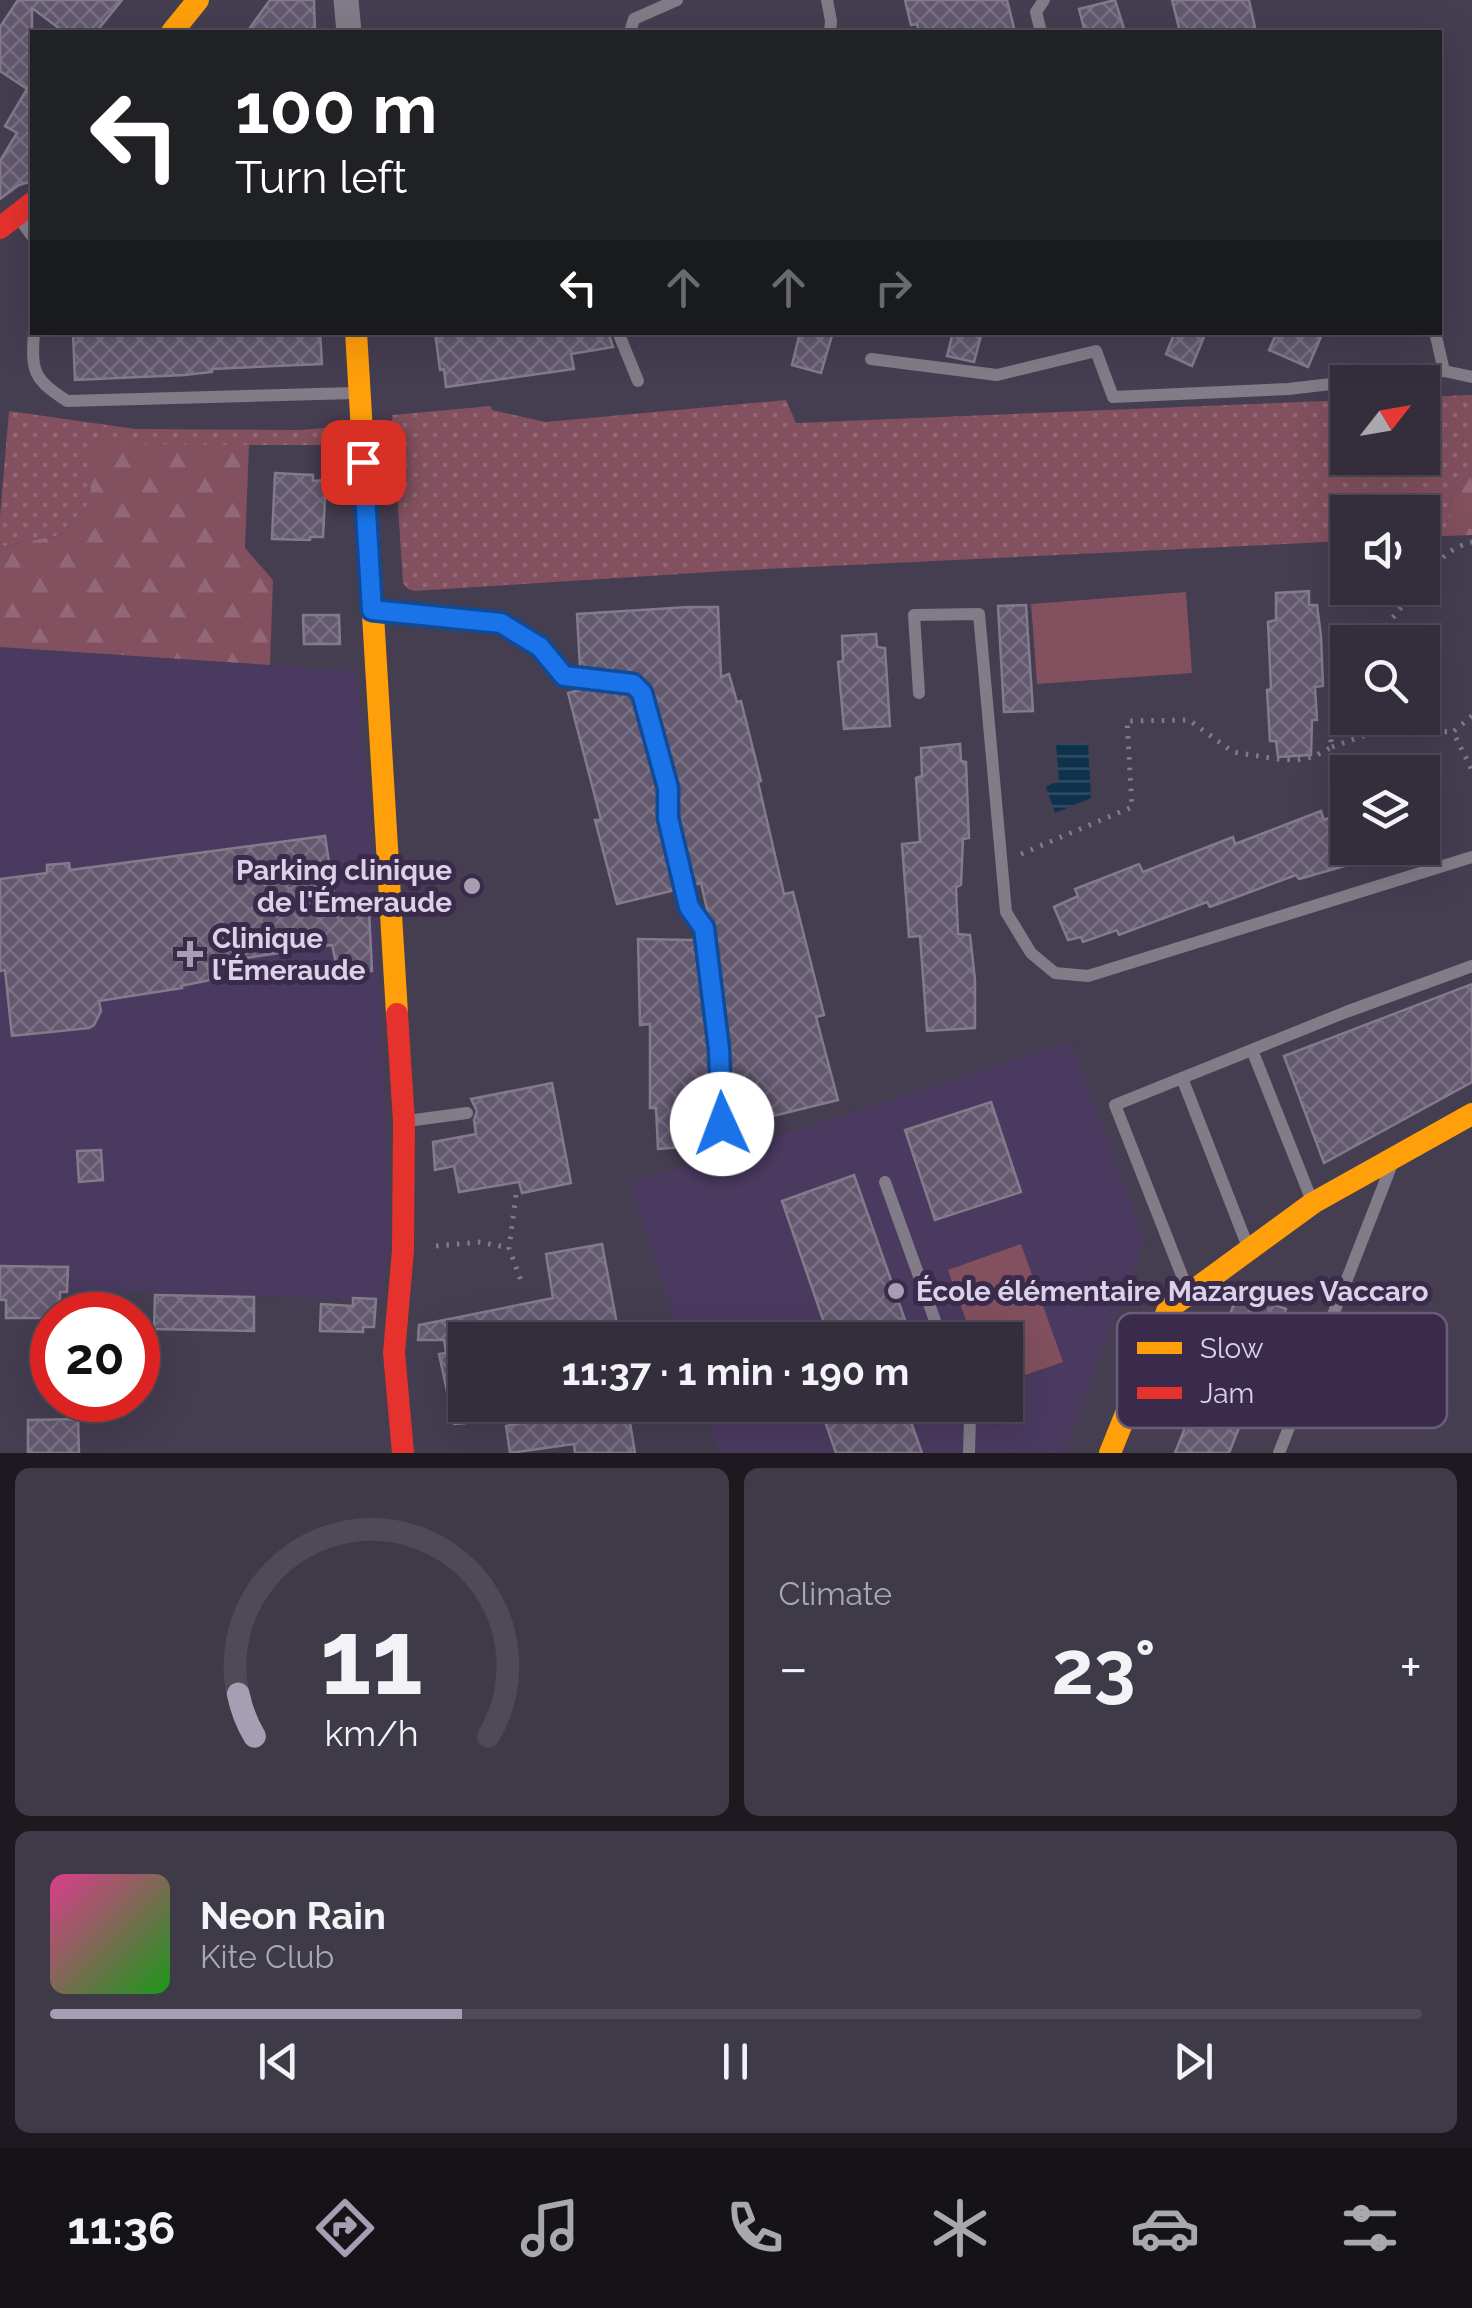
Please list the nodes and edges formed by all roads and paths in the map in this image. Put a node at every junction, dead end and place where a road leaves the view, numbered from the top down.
1 (198, 0) edge
2 (346, 0) edge
3 (677, 0) edge
4 (827, 0) edge
5 (1044, 0) edge
6 (174, 30) edge
7 (349, 30) edge
8 (631, 30) edge
9 (830, 30) edge
10 (1040, 30) edge
11 (34, 335) edge
12 (356, 335) edge
13 (619, 335) edge
14 (1436, 335) edge
15 (871, 359) dead end
16 (1444, 372) junction
17 (1472, 377) edge
18 (638, 381) dead end
19 (359, 393) junction
20 (1472, 542) edge
21 (1440, 560) edge
22 (1403, 605) edge
23 (372, 610) junction
24 (1387, 625) edge
25 (919, 693) dead end
26 (1472, 716) edge
27 (1453, 732) junction
28 (1330, 735) edge
29 (1332, 747) junction
30 (1472, 770) edge
31 (1472, 857) edge
32 (1002, 862) junction
33 (1472, 966) edge
34 (1252, 1050) junction
35 (1182, 1078) junction
36 (468, 1113) dead end
37 (1472, 1114) edge
38 (404, 1121) junction
39 (722, 1124) dead end
40 (1394, 1158) junction
41 (885, 1182) dead end
42 (516, 1195) dead end
43 (1313, 1203) junction
44 (508, 1248) junction
45 (1249, 1249) junction
46 (403, 1250) junction
47 (523, 1286) dead end
48 (1189, 1293) junction
49 (1166, 1313) edge
50 (1334, 1313) edge
51 (936, 1322) edge
52 (970, 1422) edge
53 (1120, 1428) edge
54 (1289, 1428) edge
55 (403, 1453) edge
56 (969, 1453) edge
57 (1110, 1453) edge
58 (1279, 1453) edge

1 - 6 street
2 - 7 street
3 - 8 lane
4 - 9 lane
5 - 10 lane
11 - 19 lane
12 - 19 street
13 - 18 lane
14 - 16 lane
15 - 16 lane
16 - 17 lane
19 - 23 street
20 - 21 path
22 - 24 path
23 - 38 street
23 - 39 lane
25 - 32 lane
26 - 27 path
27 - 29 path
27 - 30 path
28 - 29 path
29 - 32 path
31 - 32 lane
33 - 34 lane
34 - 35 lane
34 - 43 lane
35 - 45 lane
35 - 48 lane
36 - 38 lane
37 - 40 street
38 - 46 street
40 - 43 street
40 - 50 lane
41 - 51 lane
42 - 44 path
43 - 45 street
44 - 46 path
44 - 47 path
45 - 48 street
46 - 55 street
48 - 49 street
52 - 56 lane
53 - 57 street
54 - 58 lane

